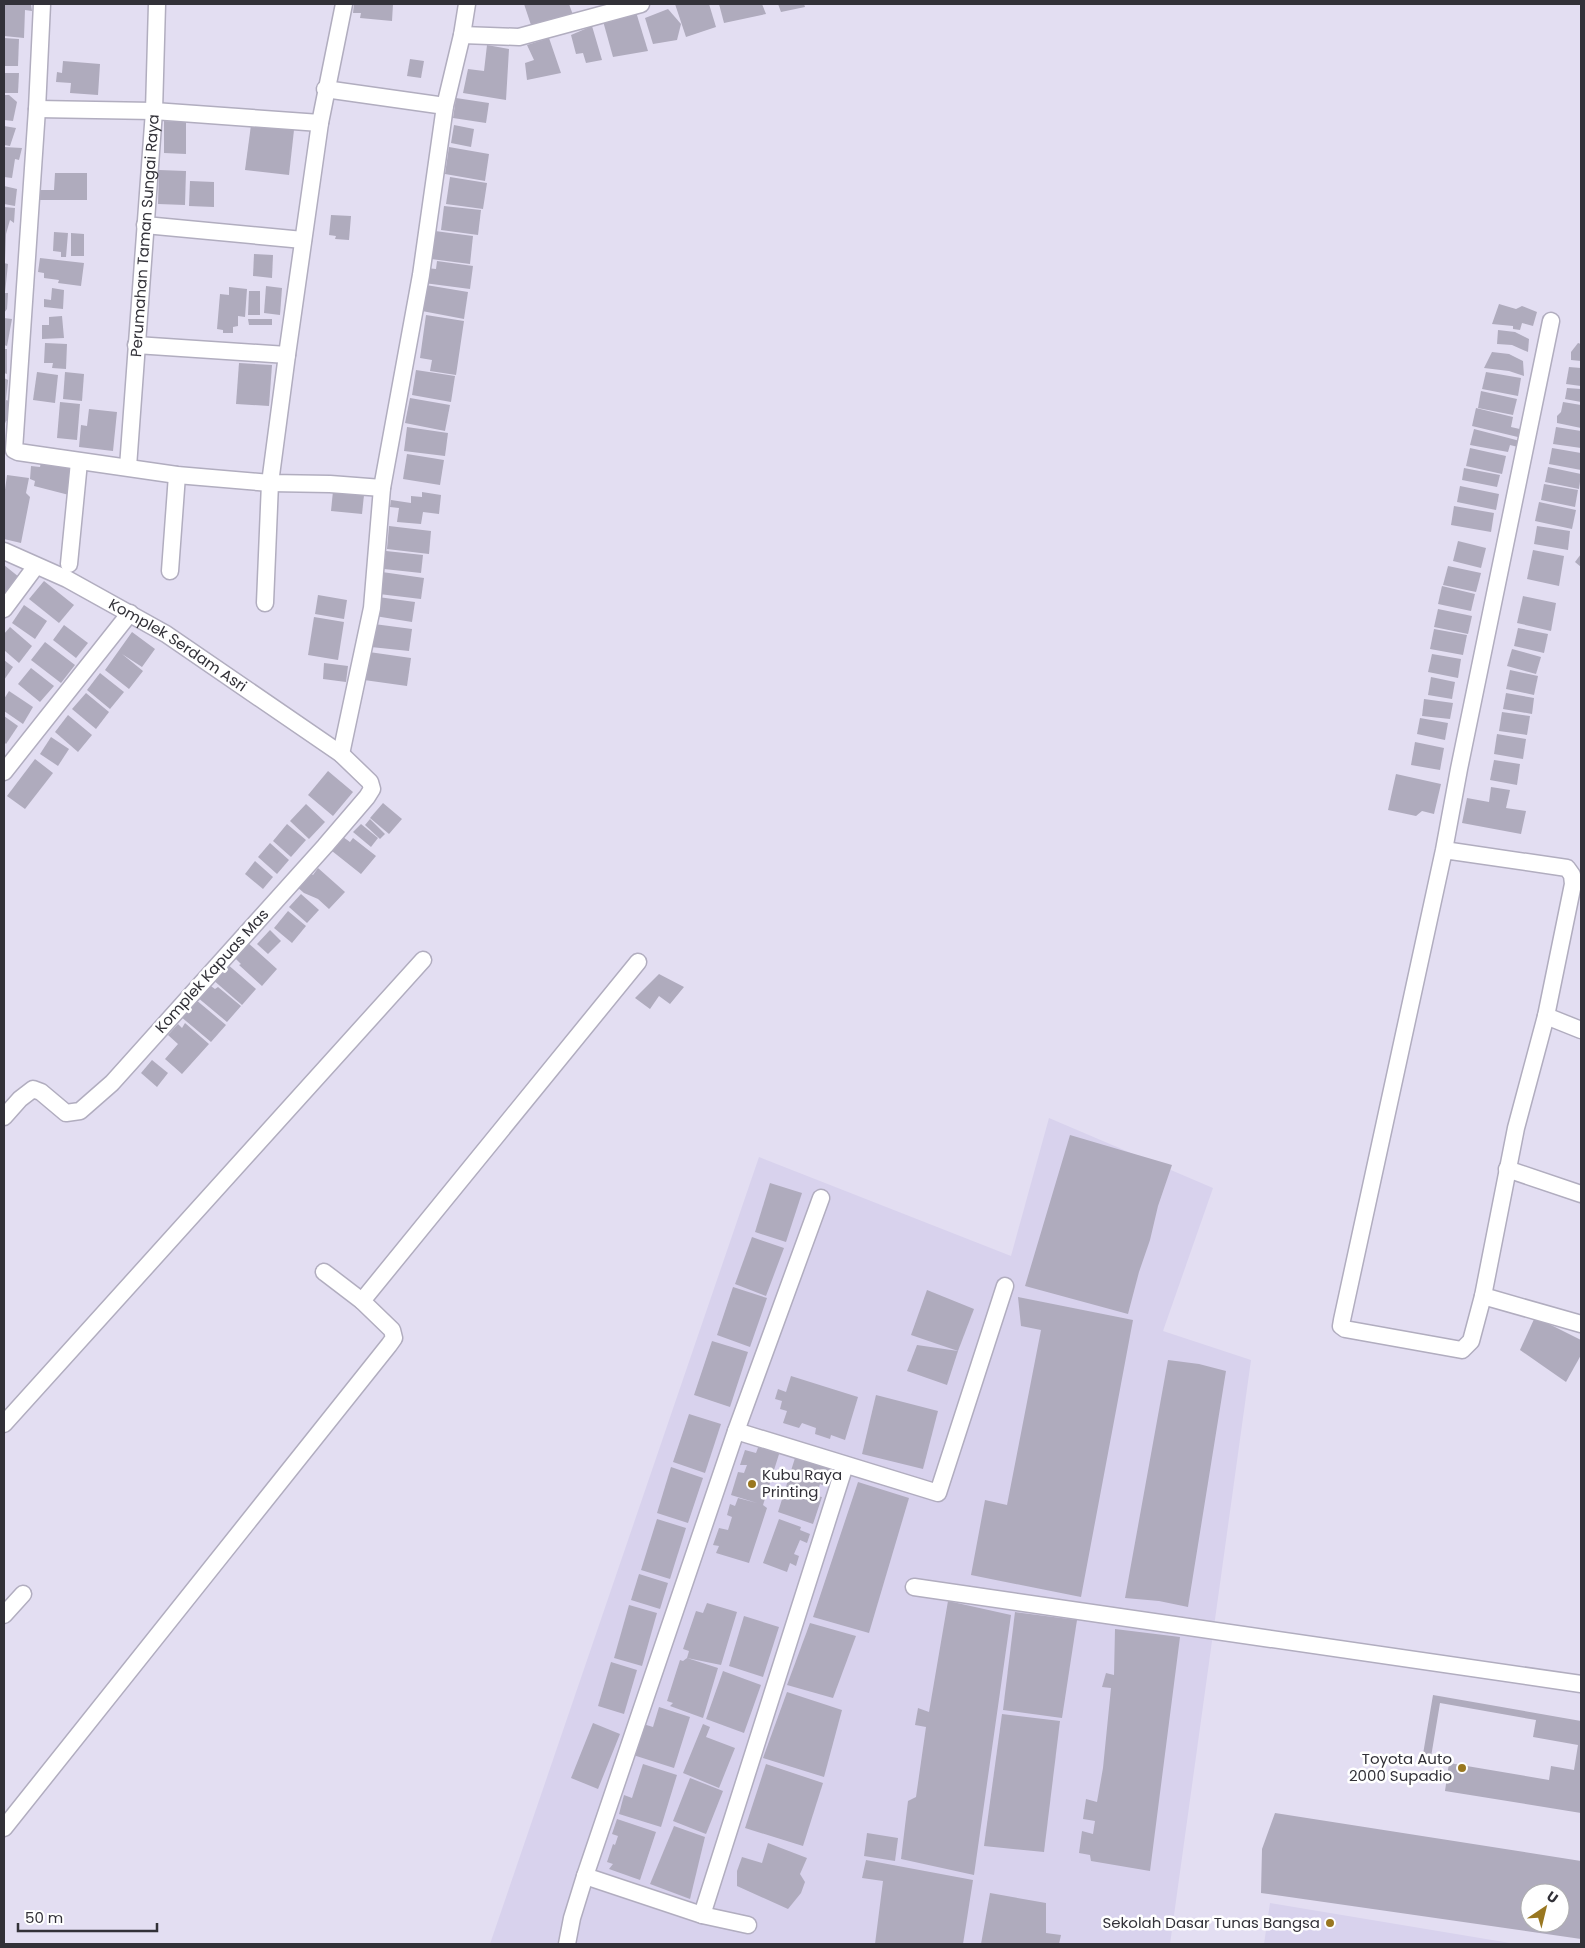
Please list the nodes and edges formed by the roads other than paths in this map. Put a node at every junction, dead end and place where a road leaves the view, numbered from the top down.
1 (42, 4) edge
2 (157, 4) edge
3 (344, 4) edge
4 (467, 4) edge
5 (641, 4) edge
6 (462, 35) junction
7 (325, 90) junction
8 (445, 106) junction
9 (37, 109) junction
10 (154, 111) junction
11 (320, 123) junction
12 (146, 225) junction
13 (303, 240) junction
14 (1551, 321) dead end
15 (136, 345) junction
16 (287, 355) junction
17 (79, 462) junction
18 (128, 468) junction
19 (177, 475) junction
20 (270, 483) junction
21 (382, 488) junction
22 (4, 551) edge
23 (69, 564) dead end
24 (36, 566) junction
25 (170, 571) dead end
26 (266, 603) dead end
27 (4, 609) edge
28 (130, 613) junction
29 (342, 754) junction
30 (4, 772) edge
31 (1444, 850) junction
32 (423, 960) dead end
33 (638, 962) dead end
34 (1546, 1016) junction
35 (1581, 1030) edge
36 (4, 1117) edge
37 (1507, 1169) junction
38 (1581, 1194) edge
39 (821, 1198) dead end
40 (324, 1272) dead end
41 (1005, 1286) dead end
42 (1483, 1296) junction
43 (362, 1302) junction
44 (1581, 1324) edge
45 (4, 1424) edge
46 (736, 1431) junction
47 (845, 1465) junction
48 (914, 1586) dead end
49 (23, 1594) dead end
50 (4, 1615) edge
51 (1581, 1684) edge
52 (4, 1828) edge
53 (585, 1876) junction
54 (702, 1915) junction
55 (748, 1925) dead end
56 (567, 1944) edge

1 - 9 street
2 - 10 street, Perumahan Taman Sungai Raya
3 - 7 street
4 - 6 street
5 - 6 street
6 - 8 street
7 - 8 street
7 - 11 street
8 - 21 street
9 - 10 street
9 - 17 street
10 - 11 street
10 - 12 street, Perumahan Taman Sungai Raya
11 - 13 street
12 - 13 street
12 - 15 street, Perumahan Taman Sungai Raya
13 - 16 street
14 - 31 street
15 - 16 street
15 - 18 street, Perumahan Taman Sungai Raya
16 - 20 street
17 - 18 street
17 - 23 street
18 - 19 street
19 - 20 street
19 - 25 street
20 - 21 street
20 - 26 street
21 - 29 street
22 - 24 street, Komplek Serdam Asri
24 - 27 street
24 - 28 street, Komplek Serdam Asri
28 - 29 street, Komplek Serdam Asri
28 - 30 street
29 - 36 street, Komplek Kapuas Mas
31 - 34 street
31 - 42 street
32 - 45 street
33 - 43 street
34 - 35 street
34 - 37 street
37 - 38 street
37 - 42 street
39 - 46 street
40 - 43 street
41 - 47 street
42 - 44 street
43 - 52 street
46 - 47 street
46 - 53 street
47 - 54 street
48 - 51 street
49 - 50 street
53 - 54 street
53 - 56 street
54 - 55 street

